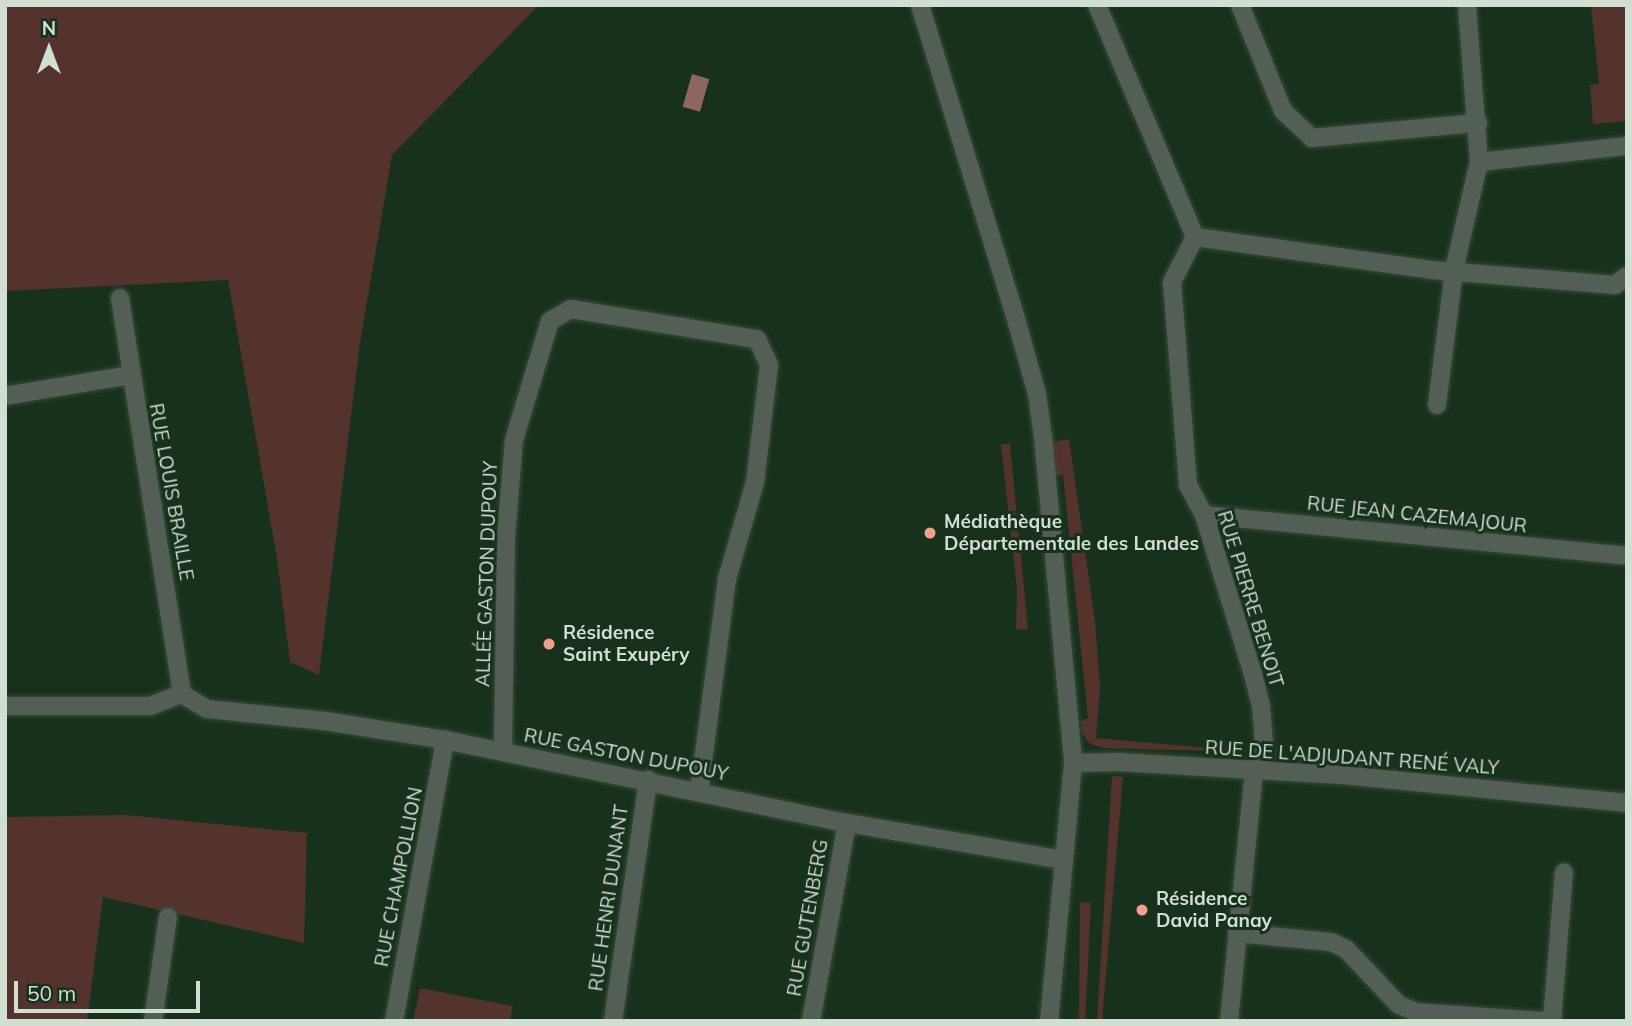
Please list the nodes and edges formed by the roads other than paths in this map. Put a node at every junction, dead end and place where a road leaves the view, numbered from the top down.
1 (920, 5) edge
2 (1097, 5) edge
3 (1240, 5) edge
4 (1467, 5) edge
5 (1478, 123) junction
6 (1627, 146) edge
7 (1479, 162) junction
8 (1195, 237) junction
9 (1454, 270) junction
10 (1627, 276) edge
11 (120, 298) dead end
12 (130, 375) junction
13 (5, 397) edge
14 (1437, 405) dead end
15 (1204, 515) junction
16 (1627, 556) edge
17 (181, 694) junction
18 (5, 706) edge
19 (445, 740) junction
20 (503, 752) junction
21 (1073, 763) junction
22 (1254, 771) junction
23 (648, 780) junction
24 (699, 791) junction
25 (1627, 803) edge
26 (847, 823) junction
27 (1065, 860) junction
28 (1564, 872) dead end
29 (168, 917) dead end
30 (1237, 933) junction
31 (152, 1021) edge
32 (394, 1021) edge
33 (613, 1021) edge
34 (811, 1021) edge
35 (1049, 1021) edge
36 (1229, 1021) edge
37 (1543, 1021) edge
38 (1552, 1021) edge

1 - 21 street
2 - 8 street
3 - 5 street
4 - 5 street
5 - 7 street
6 - 7 street
7 - 9 street
8 - 9 street
8 - 15 street, RUE PIERRE BENOIT
9 - 10 street
9 - 14 street
11 - 12 street, RUE LOUIS BRAILLE
12 - 13 street
12 - 17 street, RUE LOUIS BRAILLE
15 - 16 street, RUE JEAN CAZEMAJOUR
15 - 22 street, RUE PIERRE BENOIT
17 - 18 street
17 - 19 street, RUE GASTON DUPOUY
19 - 20 street, RUE GASTON DUPOUY
19 - 32 street, RUE CHAMPOLLION
20 - 23 street, RUE GASTON DUPOUY
20 - 24 street, ALLÉE GASTON DUPOUY
21 - 22 street, RUE DE L'ADJUDANT RENÉ VALY
21 - 27 street
22 - 25 street, RUE DE L'ADJUDANT RENÉ VALY
22 - 30 street, RUE PIERRE BENOIT
23 - 24 street, RUE GASTON DUPOUY
23 - 33 street, RUE HENRI DUNANT
24 - 26 street, RUE GASTON DUPOUY
26 - 27 street, RUE GASTON DUPOUY
26 - 34 street, RUE GUTENBERG
27 - 35 street
28 - 38 street
29 - 31 street
30 - 36 street, RUE PIERRE BENOIT
30 - 37 street

